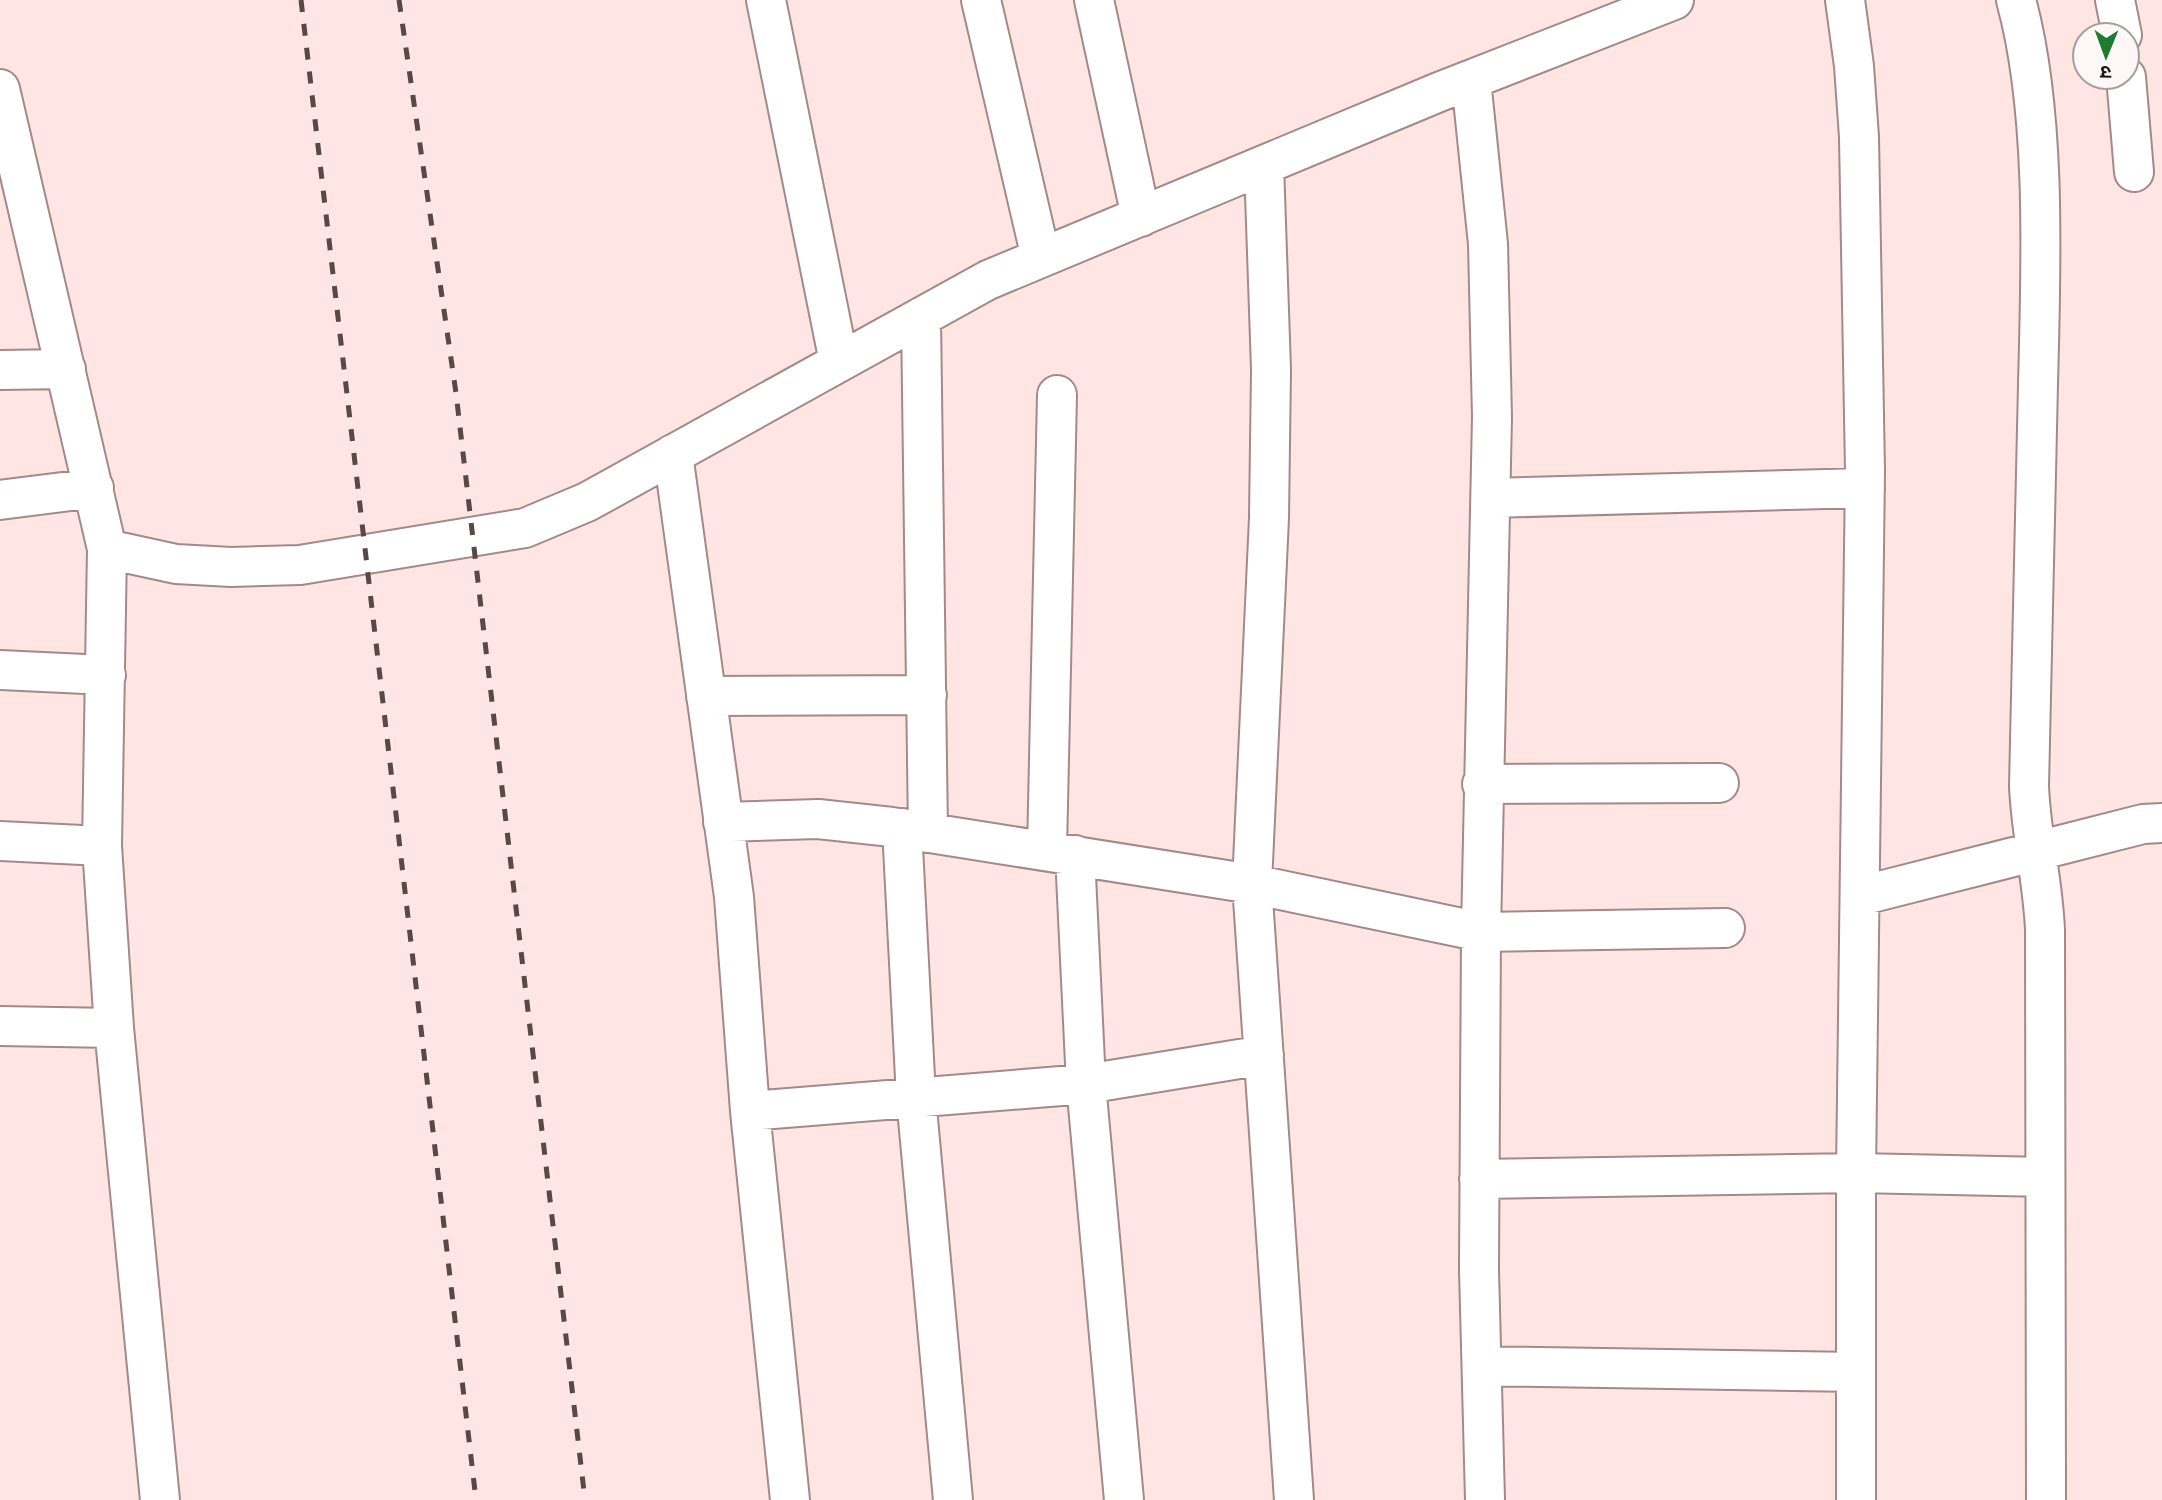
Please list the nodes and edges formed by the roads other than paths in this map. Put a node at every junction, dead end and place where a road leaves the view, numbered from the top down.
1 (766, 0) edge
2 (981, 0) edge
3 (1094, 0) edge
4 (1674, 0) edge
5 (1845, 0) edge
6 (2016, 0) edge
7 (2115, 0) edge
8 (2119, 21) edge
9 (1471, 80) junction
10 (0, 89) edge
11 (2127, 91) edge
12 (6, 146) edge
13 (1264, 165) junction
14 (2134, 172) dead end
15 (1141, 216) junction
16 (1041, 258) junction
17 (921, 317) junction
18 (839, 362) junction
19 (66, 369) junction
20 (0, 370) edge
21 (1057, 395) dead end
22 (673, 454) junction
23 (94, 488) junction
24 (1865, 488) junction
25 (1491, 498) junction
26 (0, 500) edge
27 (107, 549) junction
28 (0, 670) edge
29 (106, 675) junction
30 (927, 695) junction
31 (706, 696) junction
32 (1482, 783) junction
33 (1718, 783) dead end
34 (723, 822) junction
35 (2162, 823) edge
36 (915, 830) junction
37 (6, 846) edge
38 (103, 846) junction
39 (1061, 853) junction
40 (2037, 853) junction
41 (1252, 884) junction
42 (1860, 896) junction
43 (1725, 928) dead end
44 (1481, 932) junction
45 (0, 1026) edge
46 (114, 1028) junction
47 (1264, 1055) junction
48 (1086, 1084) junction
49 (916, 1097) junction
50 (750, 1111) junction
51 (1856, 1173) junction
52 (2045, 1177) junction
53 (1479, 1180) junction
54 (1482, 1366) junction
55 (1856, 1372) junction
56 (160, 1500) edge
57 (790, 1500) edge
58 (953, 1500) edge
59 (1124, 1500) edge
60 (1294, 1500) edge
61 (1485, 1500) edge
62 (1856, 1500) edge
63 (2046, 1500) edge

1 - 18 street
2 - 16 street
3 - 15 street
4 - 9 street
5 - 24 street
6 - 40 street
7 - 8 street
9 - 13 street
9 - 25 street
10 - 12 street
11 - 14 street
12 - 19 street
13 - 15 street
13 - 41 street
15 - 16 street
16 - 17 street
17 - 18 street
17 - 30 street
18 - 22 street
19 - 20 street
19 - 23 street
21 - 39 street
22 - 27 street
22 - 31 street
23 - 26 street
23 - 27 street
24 - 25 street
24 - 42 street
25 - 32 street
27 - 29 street
28 - 29 street
29 - 38 street
30 - 31 street
30 - 36 street
31 - 34 street
32 - 33 street
32 - 44 street
34 - 36 street
34 - 50 street
35 - 40 street
36 - 39 street
36 - 49 street
37 - 38 street
38 - 46 street
39 - 41 street
39 - 48 street
40 - 42 street
40 - 52 street
41 - 44 street
41 - 47 street
42 - 51 street
43 - 44 street
44 - 53 street
45 - 46 street
46 - 56 street
47 - 48 street
47 - 60 street
48 - 49 street
48 - 59 street
49 - 50 street
49 - 58 street
50 - 57 street
51 - 52 street
51 - 53 street
51 - 55 street
52 - 63 street
53 - 54 street
54 - 55 street
54 - 61 street
55 - 62 street

